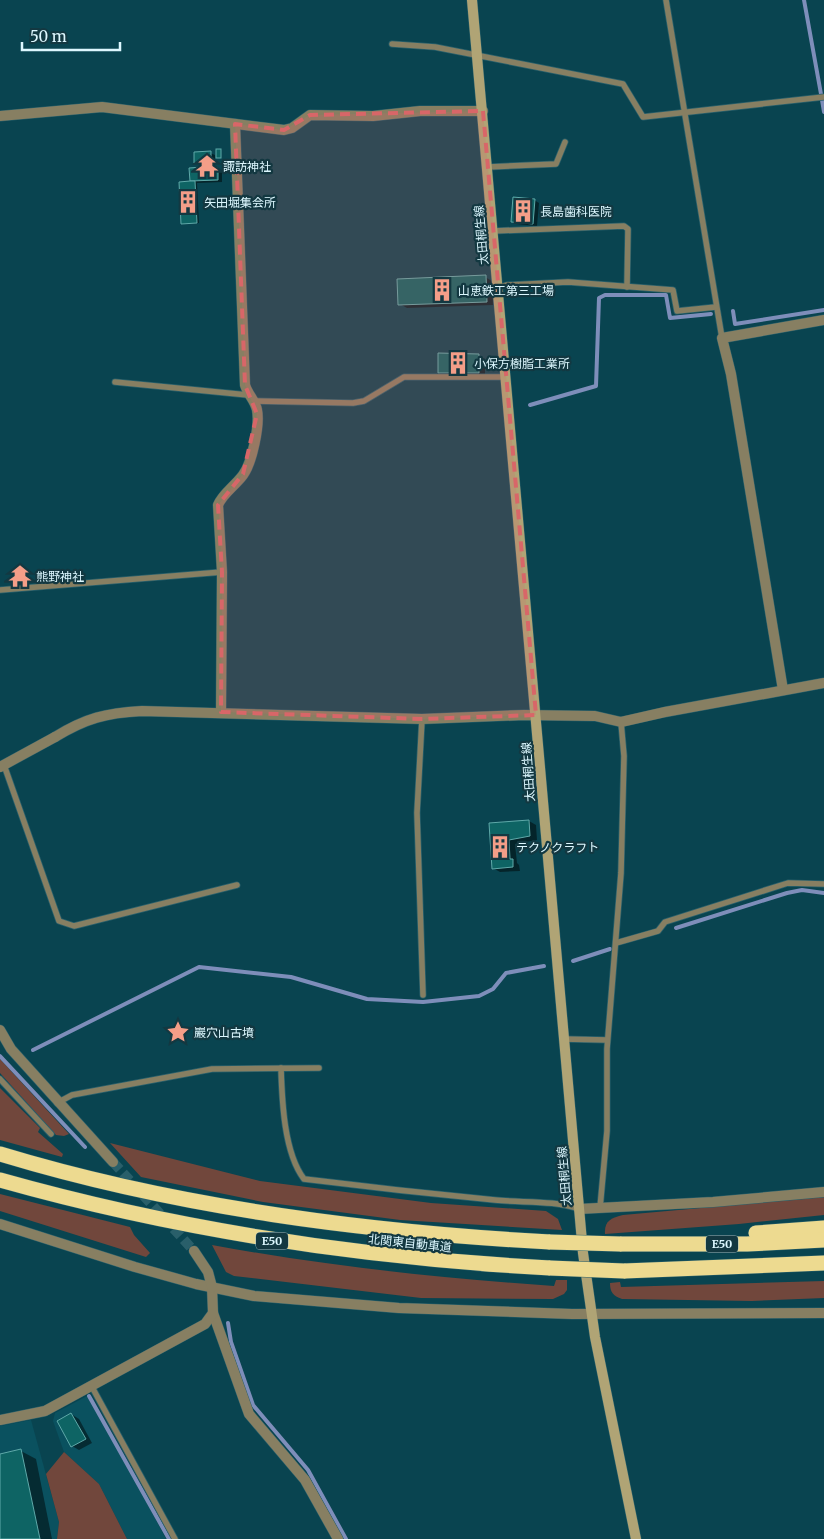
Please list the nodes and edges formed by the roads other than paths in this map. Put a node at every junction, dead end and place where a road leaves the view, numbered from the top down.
1 (666, 0) edge
2 (474, 2) edge
3 (392, 44) dead end
4 (478, 56) junction
5 (824, 97) edge
6 (483, 110) junction
7 (684, 113) junction
8 (0, 116) edge
9 (235, 124) junction
10 (565, 142) dead end
11 (488, 167) junction
12 (493, 231) junction
13 (627, 287) junction
14 (497, 288) junction
15 (716, 307) junction
16 (824, 320) edge
17 (722, 338) junction
18 (505, 377) junction
19 (115, 382) dead end
20 (251, 398) junction
21 (222, 572) junction
22 (0, 590) edge
23 (824, 683) edge
24 (784, 690) junction
25 (222, 712) junction
26 (536, 715) junction
27 (422, 719) junction
28 (621, 722) junction
29 (2, 766) edge
30 (824, 884) edge
31 (237, 885) dead end
32 (616, 943) junction
33 (423, 995) dead end
34 (0, 1030) edge
35 (563, 1039) junction
36 (607, 1040) junction
37 (281, 1068) junction
38 (319, 1068) dead end
39 (0, 1079) edge
40 (58, 1102) junction
41 (51, 1134) dead end
42 (0, 1154) edge
43 (113, 1162) tunnel mouth
44 (0, 1180) edge
45 (824, 1192) edge
46 (600, 1208) junction
47 (579, 1209) junction
48 (0, 1224) edge
49 (824, 1228) edge
50 (824, 1240) edge
51 (665, 1245) junction
52 (194, 1251) tunnel mouth
53 (824, 1263) edge
54 (212, 1287) junction
55 (213, 1313) junction
56 (824, 1313) edge
57 (591, 1314) junction
58 (92, 1387) junction
59 (0, 1420) edge
60 (175, 1539) edge
61 (338, 1539) edge
62 (636, 1539) edge

1 - 7 lane
2 - 4 main road, 太田桐生線
3 - 4 lane
4 - 6 main road, 太田桐生線
4 - 7 lane
5 - 7 lane
6 - 9 street
6 - 11 main road, 太田桐生線
7 - 15 lane
8 - 9 street
9 - 20 street
10 - 11 lane
11 - 12 main road, 太田桐生線
12 - 13 lane
12 - 14 main road, 太田桐生線
13 - 14 lane
13 - 15 lane
14 - 18 main road, 太田桐生線
15 - 17 lane
16 - 17 street
17 - 24 street
18 - 20 lane
18 - 26 main road, 太田桐生線
19 - 20 lane
20 - 21 street
21 - 22 lane
21 - 25 street
23 - 24 street
24 - 28 street
25 - 27 street
25 - 29 street
26 - 27 street
26 - 28 street
26 - 35 main road, 太田桐生線
27 - 33 lane
28 - 32 lane
29 - 31 lane
30 - 32 lane
32 - 36 lane
34 - 40 street
35 - 36 lane
35 - 47 main road, 太田桐生線
36 - 46 lane
37 - 38 lane
37 - 40 lane
37 - 47 lane
39 - 41 lane
40 - 43 street
42 - 51 highway, 北関東自動車道 / E50, bridge
44 - 53 highway, 北関東自動車道 / E50, bridge
45 - 46 street
46 - 47 street
47 - 57 main road, 太田桐生線
48 - 54 street
49 - 51 highway
50 - 51 highway, 北関東自動車道 / E50
52 - 54 street
54 - 55 street
54 - 57 street
55 - 58 street
55 - 61 street
56 - 57 street
57 - 62 main road, 太田桐生線
58 - 59 street
58 - 60 lane

